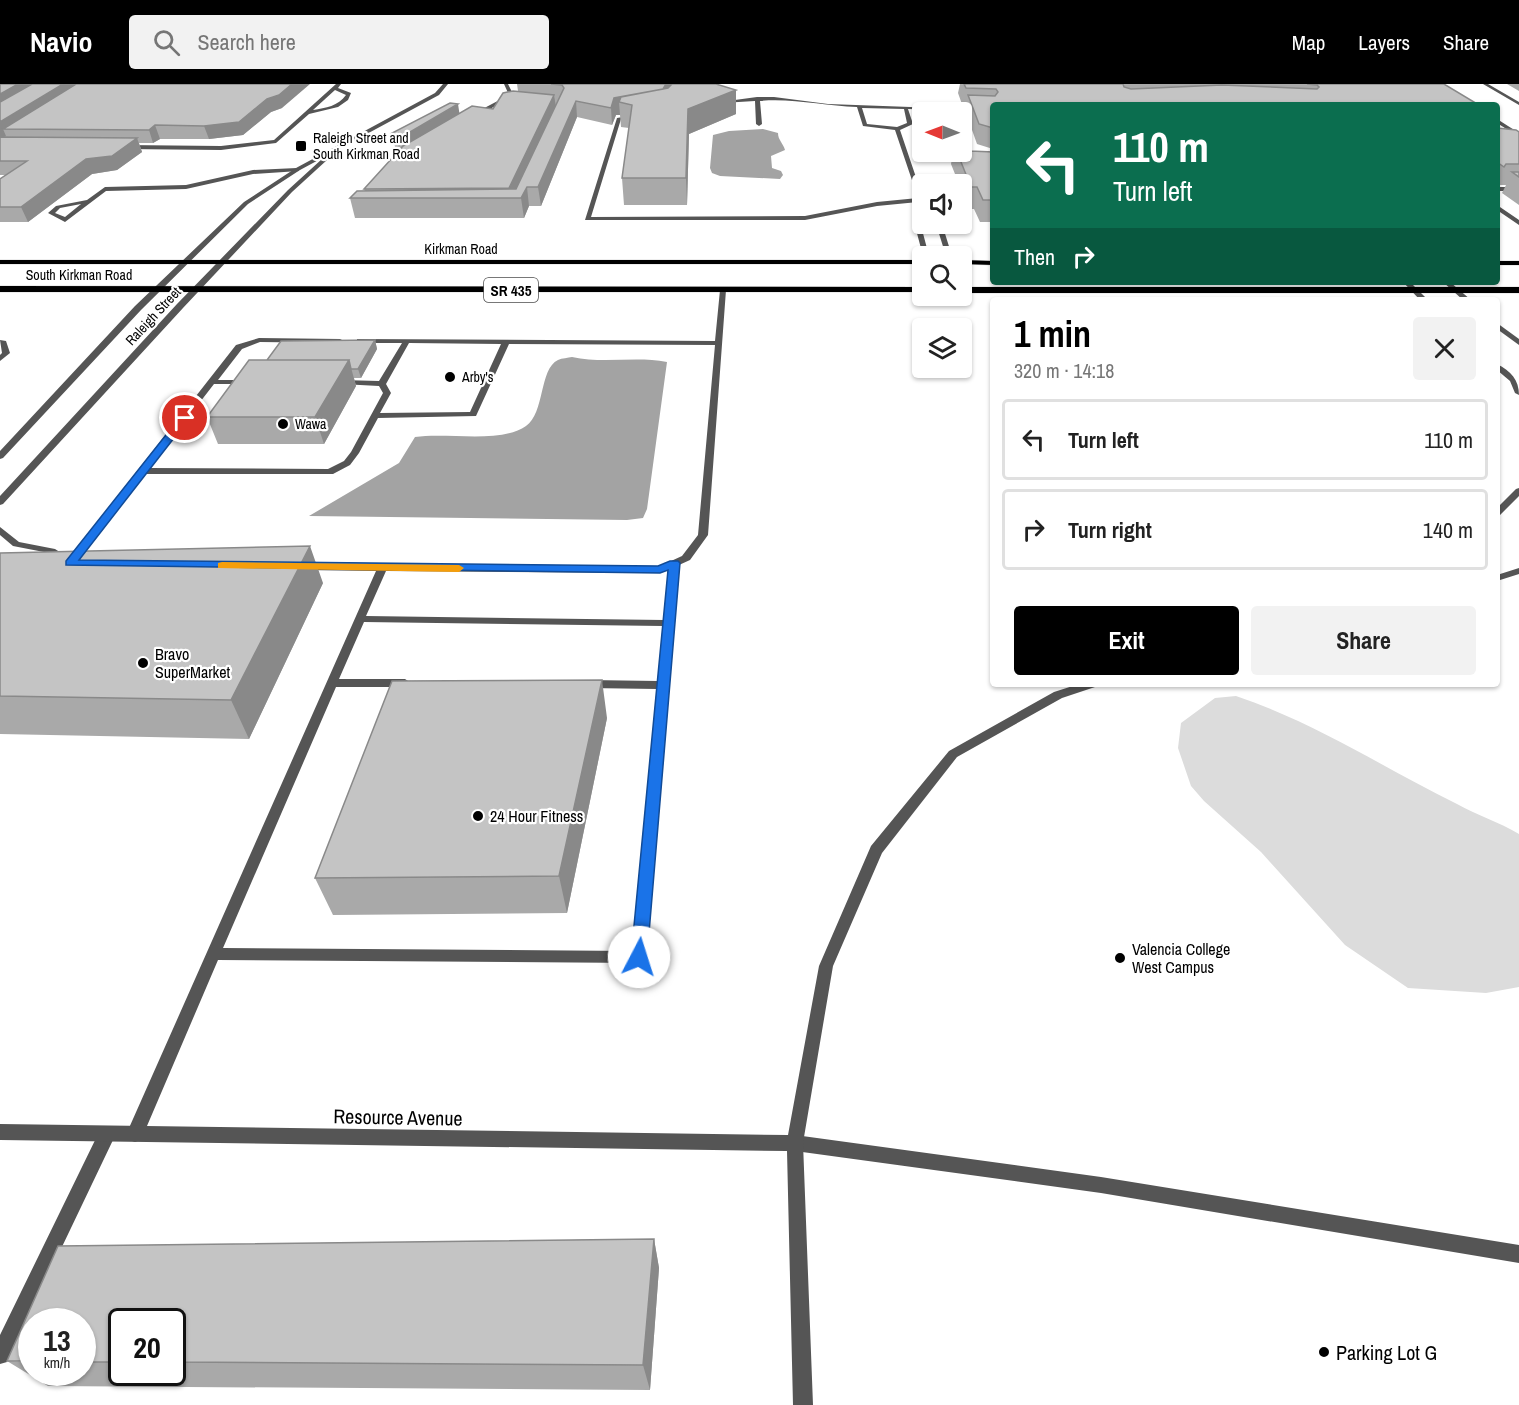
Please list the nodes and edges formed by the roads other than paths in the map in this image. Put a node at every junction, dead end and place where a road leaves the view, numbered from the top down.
1 (446, 84) edge
2 (506, 84) edge
3 (1485, 84) edge
4 (336, 86) edge
5 (511, 95) junction
6 (757, 98) junction
7 (717, 101) edge
8 (529, 102) edge
9 (1519, 105) edge
10 (859, 107) junction
11 (906, 110) junction
12 (912, 110) edge
13 (972, 111) edge
14 (990, 111) edge
15 (307, 113) junction
16 (640, 116) edge
17 (908, 117) junction
18 (912, 117) edge
19 (470, 118) edge
20 (1500, 123) edge
21 (759, 124) dead end
22 (897, 129) junction
23 (1519, 135) edge
24 (115, 147) edge
25 (331, 153) junction
26 (297, 170) junction
27 (913, 174) edge
28 (1500, 189) edge
29 (1519, 189) edge
30 (90, 201) junction
31 (912, 201) edge
32 (1500, 209) edge
33 (1519, 223) edge
34 (0, 262) edge
35 (186, 262) junction
36 (224, 262) junction
37 (912, 262) edge
38 (972, 262) edge
39 (990, 262) edge
40 (1500, 263) edge
41 (1519, 263) edge
42 (1409, 285) edge
43 (1450, 285) edge
44 (0, 289) edge
45 (157, 289) junction
46 (197, 289) junction
47 (723, 290) junction
48 (912, 290) edge
49 (972, 290) edge
50 (1414, 290) junction
51 (1456, 290) junction
52 (1519, 290) edge
53 (1421, 297) edge
54 (1464, 297) edge
55 (1500, 327) edge
56 (407, 341) junction
57 (0, 342) edge
58 (506, 342) junction
59 (719, 343) junction
60 (1519, 343) edge
61 (0, 359) edge
62 (1500, 369) edge
63 (212, 382) junction
64 (259, 382) edge
65 (328, 382) edge
66 (382, 384) junction
67 (1519, 393) edge
68 (375, 416) junction
69 (0, 456) edge
70 (143, 471) junction
71 (1519, 491) edge
72 (0, 502) edge
73 (1500, 510) edge
74 (0, 530) edge
75 (674, 563) junction
76 (286, 566) edge
77 (382, 568) junction
78 (1519, 571) edge
79 (1500, 577) edge
80 (360, 619) junction
81 (669, 623) junction
82 (331, 683) junction
83 (414, 683) edge
84 (581, 684) edge
85 (664, 685) junction
86 (1082, 687) edge
87 (213, 954) junction
88 (0, 1132) edge
89 (107, 1134) junction
90 (135, 1134) junction
91 (795, 1143) junction
92 (1519, 1254) edge
93 (0, 1355) edge
94 (803, 1405) edge

1 - 25 street, Raleigh Street
2 - 5 street
3 - 9 street
4 - 15 street
4 - 15 street
5 - 8 street
5 - 19 street
6 - 7 street
6 - 10 street
6 - 21 street
10 - 11 street
10 - 22 street
11 - 12 street
11 - 17 street
13 - 14 street
15 - 24 street
16 - 31 street
17 - 18 street
17 - 22 street
20 - 23 street
22 - 27 street
25 - 26 street, Raleigh Street
25 - 36 street, Raleigh Street
26 - 30 street
26 - 35 street, Raleigh Street
28 - 29 street
30 - 30 street
32 - 33 street
34 - 35 main road, Kirkman Road / SR 435
35 - 36 main road, Kirkman Road / SR 435
35 - 45 street, Raleigh Street
36 - 37 main road, Kirkman Road / SR 435
36 - 46 street, Raleigh Street
38 - 39 main road
40 - 41 main road
42 - 50 street
43 - 51 street
44 - 45 main road, South Kirkman Road / SR 435
45 - 46 main road, SR 435
45 - 69 street, Raleigh Street
46 - 47 main road, SR 435
46 - 72 street, Raleigh Street
47 - 48 main road, SR 435
47 - 59 street
49 - 50 main road
50 - 51 main road
50 - 53 street
51 - 52 main road
51 - 54 street
55 - 60 street
56 - 58 street
56 - 63 street
56 - 66 street
57 - 61 street
58 - 59 street
58 - 68 street
59 - 75 street
62 - 67 street
63 - 64 street
63 - 70 street
65 - 66 street
66 - 68 street
68 - 70 street
70 - 74 street
71 - 73 street
75 - 77 street
75 - 81 street
76 - 77 street
77 - 80 street
78 - 79 street
80 - 81 street
80 - 82 street
81 - 85 street
82 - 83 street
82 - 87 street
84 - 85 street
85 - 87 street
86 - 91 street
87 - 90 street
88 - 89 street, Resource Avenue
89 - 90 street, Resource Avenue
89 - 93 street
90 - 91 street, Resource Avenue
91 - 92 street, Resource Avenue
91 - 94 street

